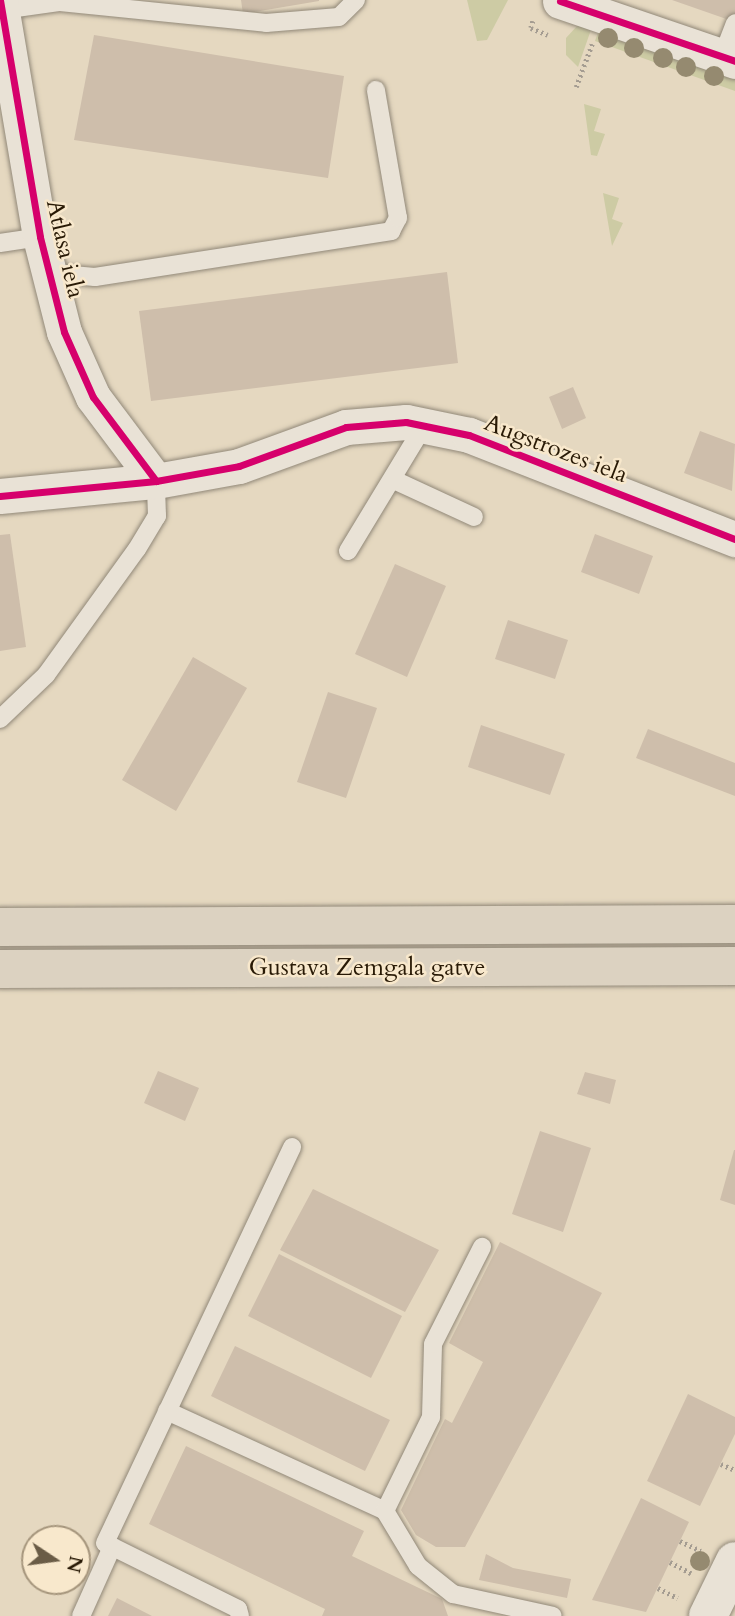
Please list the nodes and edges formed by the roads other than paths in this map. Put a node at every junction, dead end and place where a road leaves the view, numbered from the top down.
1 (356, 0) edge
2 (560, 0) edge
3 (1, 5) edge
4 (735, 23) edge
5 (728, 59) edge
6 (376, 90) dead end
7 (40, 237) junction
8 (0, 243) edge
9 (49, 273) junction
10 (425, 424) junction
11 (394, 480) junction
12 (156, 481) junction
13 (0, 496) edge
14 (474, 517) dead end
15 (735, 539) edge
16 (348, 551) dead end
17 (0, 719) edge
18 (735, 913) edge
19 (735, 924) edge
20 (629, 925) junction
21 (0, 927) edge
22 (735, 966) edge
23 (624, 967) junction
24 (0, 969) edge
25 (735, 976) edge
26 (292, 1147) dead end
27 (482, 1247) dead end
28 (167, 1411) junction
29 (384, 1511) junction
30 (112, 1547) junction
31 (735, 1561) edge
32 (81, 1616) edge
33 (240, 1616) edge
34 (553, 1616) edge
35 (708, 1616) edge

1 - 3 lane
2 - 5 street
3 - 7 street, Atlasa iela
4 - 5 lane
6 - 9 lane
7 - 8 lane
7 - 9 street, Atlasa iela
9 - 12 street, Atlasa iela
10 - 11 lane
10 - 12 street, Augstrozes iela
10 - 15 street, Augstrozes iela
11 - 14 lane
11 - 16 lane
12 - 13 street, Augstrozes iela
12 - 17 lane
18 - 20 main road
19 - 20 main road, Gustava Zemgala gatve
20 - 21 main road, Gustava Zemgala gatve
22 - 23 main road, Gustava Zemgala gatve
23 - 24 main road, Gustava Zemgala gatve
23 - 25 main road
26 - 28 lane
27 - 29 lane
28 - 29 lane
28 - 30 lane
29 - 34 lane
30 - 32 lane
30 - 33 lane
31 - 35 street

